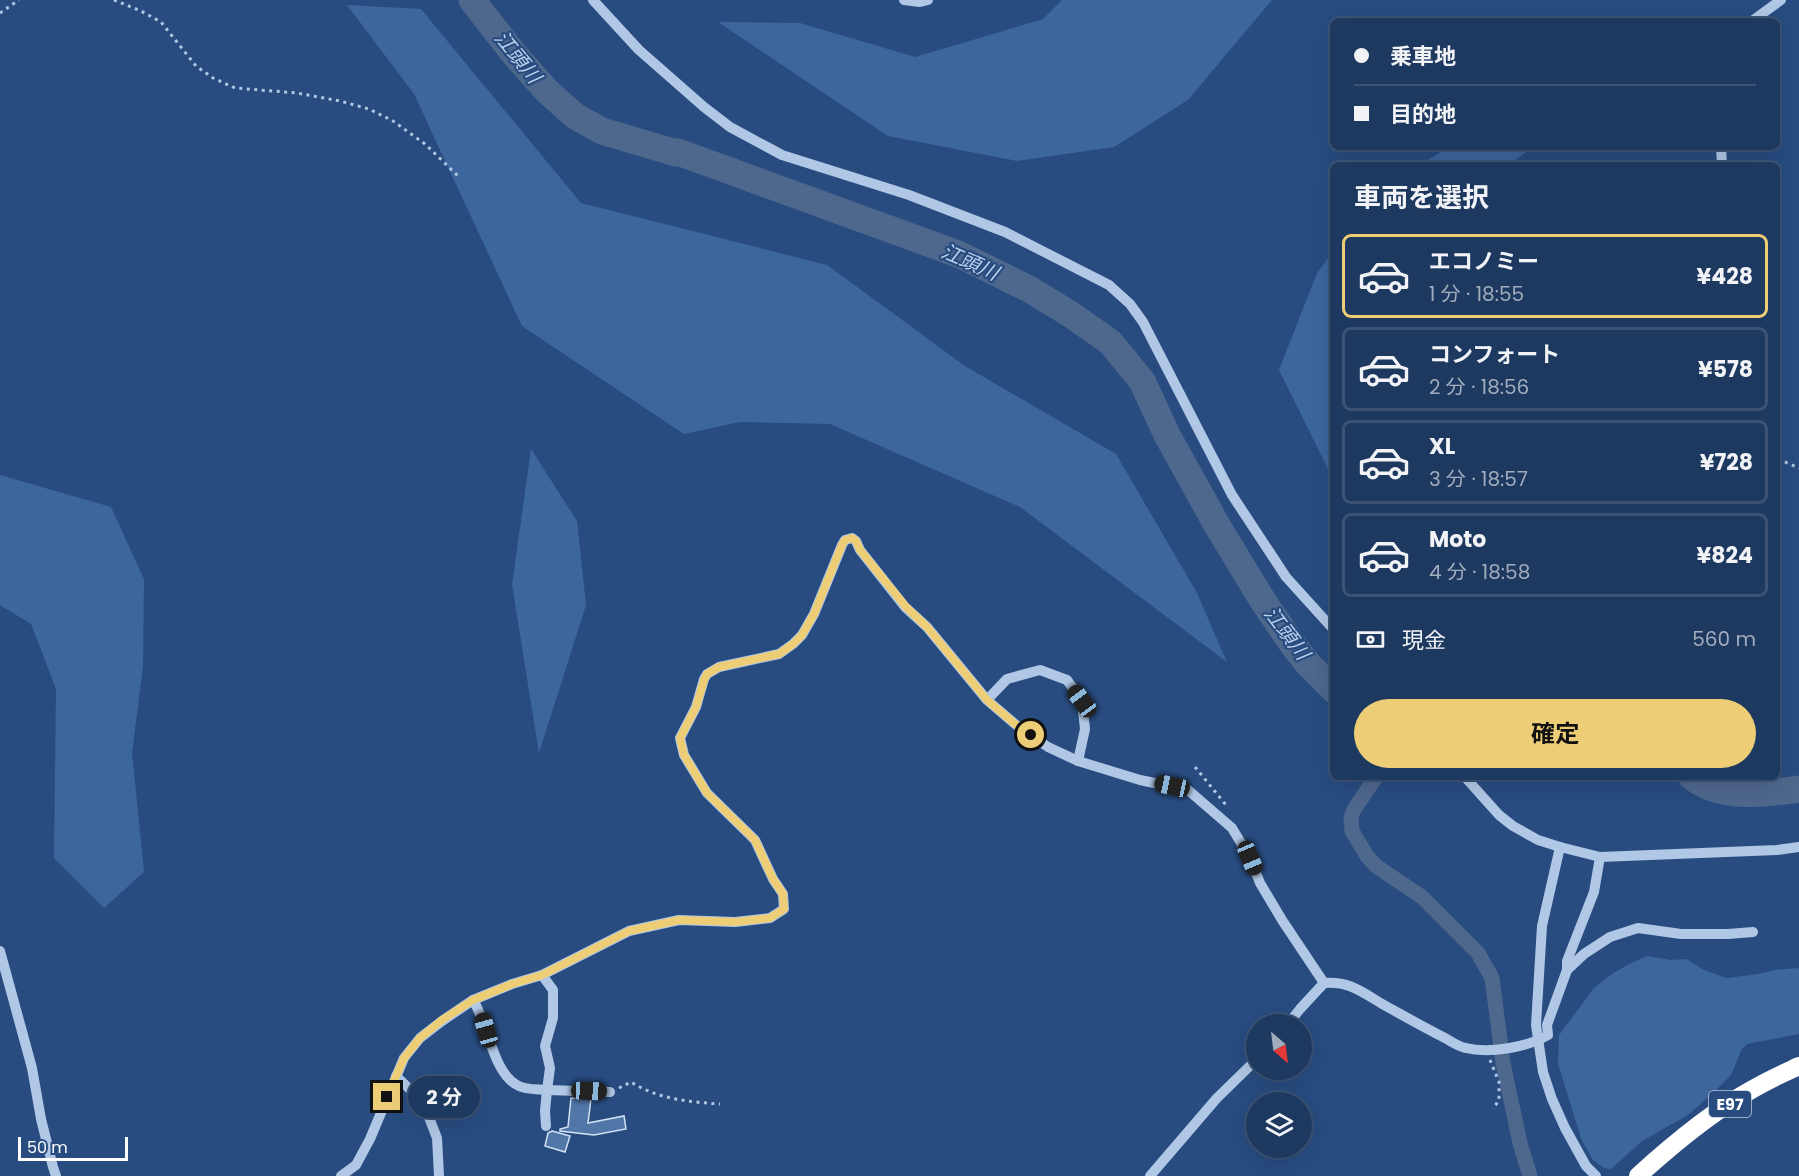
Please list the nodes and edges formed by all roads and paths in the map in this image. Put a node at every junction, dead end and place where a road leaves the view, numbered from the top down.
1 (20, 0) edge
2 (114, 0) edge
3 (593, 0) edge
4 (904, 0) edge
5 (928, 0) edge
6 (1781, 0) edge
7 (0, 13) edge
8 (1756, 18) edge
9 (459, 177) dead end
10 (1780, 460) edge
11 (1799, 468) edge
12 (1330, 626) edge
13 (987, 700) junction
14 (1078, 761) junction
15 (1195, 767) dead end
16 (1468, 780) edge
17 (1232, 828) junction
18 (1560, 847) junction
19 (1799, 847) edge
20 (1600, 857) junction
21 (1753, 932) dead end
22 (0, 951) edge
23 (1567, 970) junction
24 (542, 975) junction
25 (1324, 984) junction
26 (473, 1000) junction
27 (1296, 1014) edge
28 (1539, 1040) junction
29 (1490, 1050) junction
30 (1799, 1066) edge
31 (1246, 1070) edge
32 (396, 1076) junction
33 (547, 1090) junction
34 (610, 1092) joint
35 (720, 1104) dead end
36 (1493, 1109) dead end
37 (546, 1126) dead end
38 (56, 1176) edge
39 (341, 1176) edge
40 (439, 1176) edge
41 (1150, 1176) edge
42 (1596, 1176) edge
43 (1638, 1176) edge

1 - 7 path
2 - 9 path
3 - 12 street
4 - 5 street
6 - 8 street
10 - 11 path
13 - 14 street
13 - 14 street
13 - 24 street
14 - 17 street
15 - 17 path
16 - 18 street
17 - 25 street
18 - 20 street
18 - 28 street
19 - 20 street
20 - 23 street
21 - 23 street
22 - 38 street
23 - 28 street
24 - 26 street
24 - 33 street
25 - 27 street
25 - 29 street
26 - 32 street
26 - 33 street
28 - 29 street
28 - 42 street
29 - 36 path
30 - 43 highway, E97
31 - 41 street
32 - 39 street
32 - 40 street
33 - 34 street
33 - 37 street
34 - 35 path

